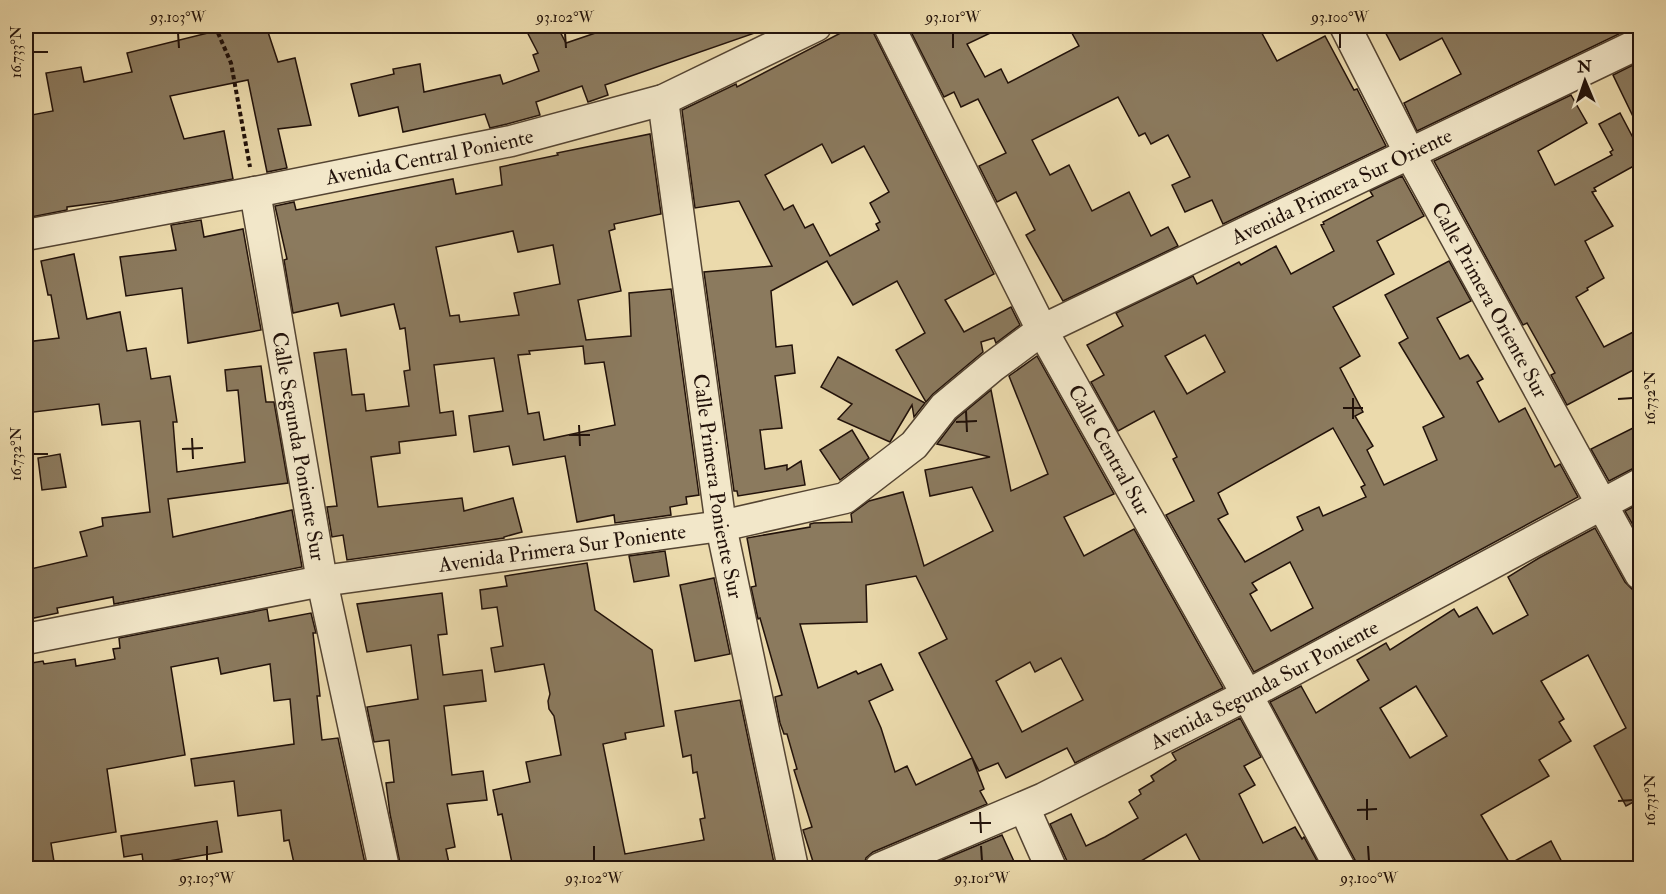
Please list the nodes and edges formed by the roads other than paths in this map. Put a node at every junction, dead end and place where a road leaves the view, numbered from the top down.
1 (816, 26) edge
2 (890, 26) edge
3 (1345, 26) edge
4 (1641, 43) edge
5 (663, 100) junction
6 (1410, 154) junction
7 (255, 192) junction
8 (26, 235) edge
9 (1042, 330) junction
10 (1641, 483) edge
11 (1602, 504) junction
12 (721, 526) junction
13 (1641, 574) edge
14 (322, 581) junction
15 (26, 639) edge
16 (1247, 695) junction
17 (1024, 807) junction
18 (384, 868) edge
19 (793, 868) edge
20 (880, 868) edge
21 (1051, 868) edge
22 (1340, 868) edge

1 - 5 street, Avenida Central Poniente
2 - 9 street, Calle Central Sur
3 - 6 street, Calle Primera Oriente Sur
4 - 6 street, Avenida Primera Sur Oriente
5 - 7 street, Avenida Central Poniente
5 - 12 street, Calle Primera Poniente Sur
6 - 9 street, Avenida Primera Sur Oriente
6 - 11 street, Calle Primera Oriente Sur
7 - 8 street, Avenida Central Poniente
7 - 14 street, Calle Segunda Poniente Sur
9 - 12 street, Avenida Primera Sur Poniente
9 - 16 street, Calle Central Sur
10 - 11 street, Avenida Segunda Sur Poniente
11 - 13 street, Calle Primera Oriente Sur
11 - 16 street, Avenida Segunda Sur Poniente
12 - 14 street, Avenida Primera Sur Poniente
12 - 19 street, Calle Primera Poniente Sur
14 - 15 street, Avenida Primera Sur Poniente
14 - 18 street, Calle Segunda Poniente Sur
16 - 17 street, Avenida Segunda Sur Poniente
16 - 22 street, Calle Central Sur
17 - 20 street, Avenida Segunda Sur Poniente
17 - 21 street

